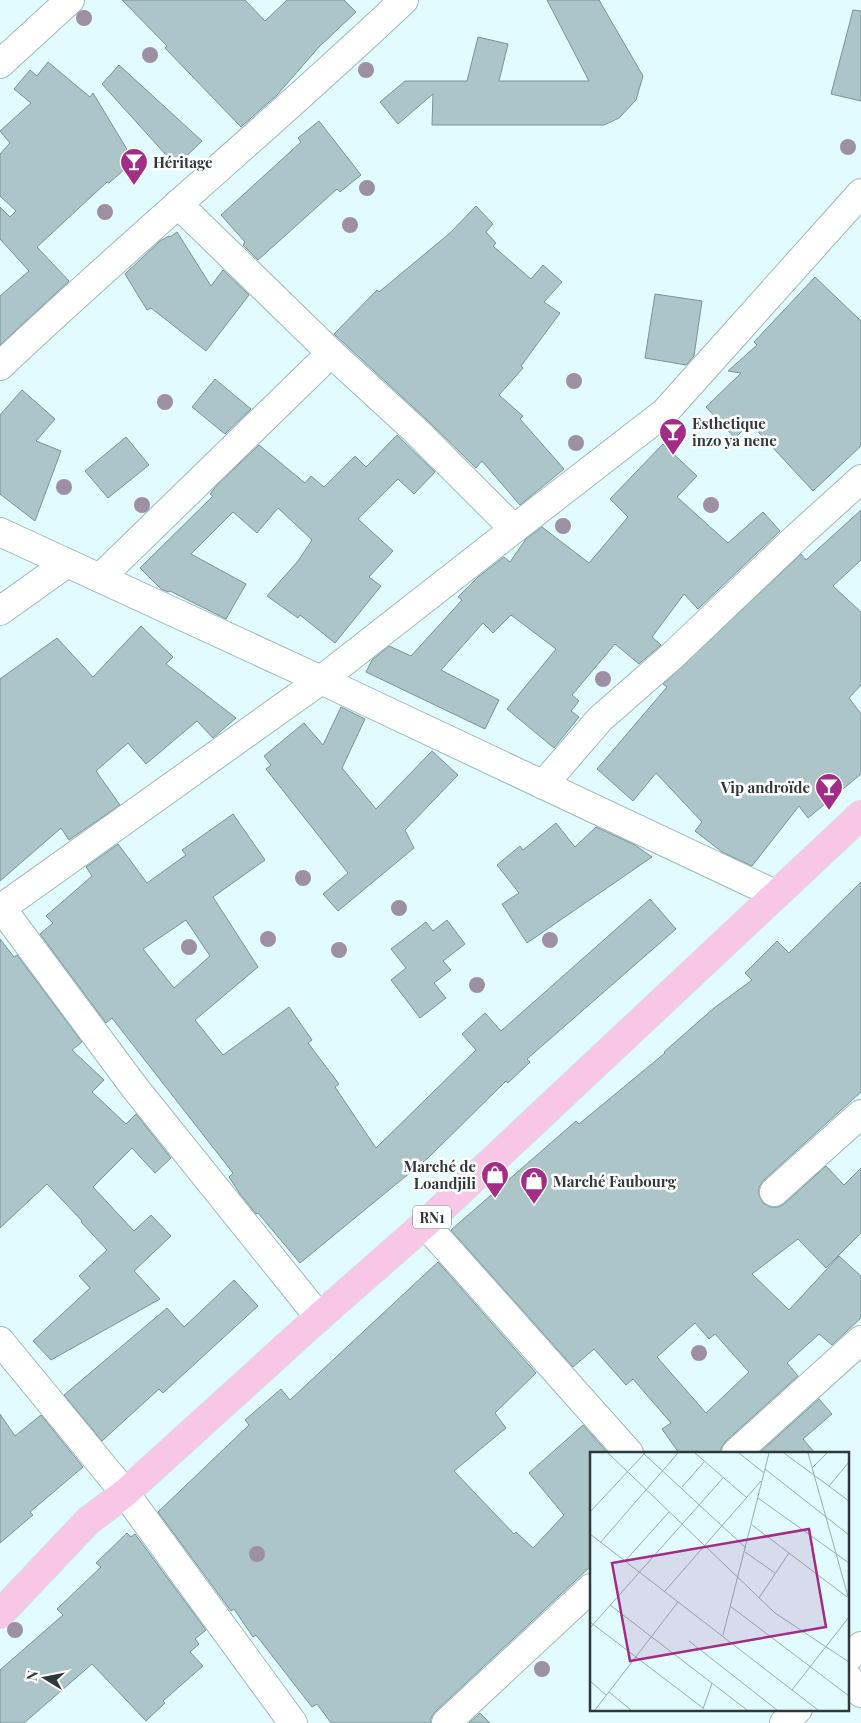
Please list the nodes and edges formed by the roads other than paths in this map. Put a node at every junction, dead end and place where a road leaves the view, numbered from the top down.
1 (70, 0) edge
2 (404, 0) edge
3 (0, 64) edge
4 (861, 193) edge
5 (178, 204) junction
6 (331, 353) junction
7 (0, 366) edge
8 (861, 480) edge
9 (514, 528) junction
10 (0, 532) edge
11 (67, 563) junction
12 (100, 578) junction
13 (0, 611) edge
14 (321, 680) junction
15 (543, 785) junction
16 (861, 814) edge
17 (775, 894) junction
18 (0, 908) edge
19 (861, 1114) edge
20 (774, 1192) dead end
21 (424, 1224) junction
22 (319, 1317) junction
23 (861, 1340) edge
24 (0, 1341) edge
25 (628, 1452) edge
26 (737, 1452) edge
27 (125, 1493) junction
28 (590, 1589) edge
29 (0, 1614) edge
30 (861, 1646) edge
31 (848, 1658) edge
32 (848, 1678) edge
33 (861, 1692) edge
34 (797, 1710) edge
35 (293, 1723) edge
36 (446, 1723) edge
37 (784, 1723) edge

1 - 3 street
2 - 5 street
4 - 9 street
5 - 6 street
5 - 7 street
6 - 9 street
6 - 12 street
8 - 15 street
9 - 14 street
10 - 11 street
11 - 12 street
11 - 13 street
12 - 14 street
14 - 15 street
14 - 18 street
15 - 17 street
16 - 17 highway, RN1
17 - 21 highway, RN1
18 - 22 street
19 - 20 street
21 - 22 highway, RN1
21 - 25 street
22 - 27 highway, RN1
23 - 26 street
24 - 27 street
27 - 29 highway, RN1
27 - 35 street
28 - 36 street
30 - 31 street
32 - 33 street
34 - 37 street

